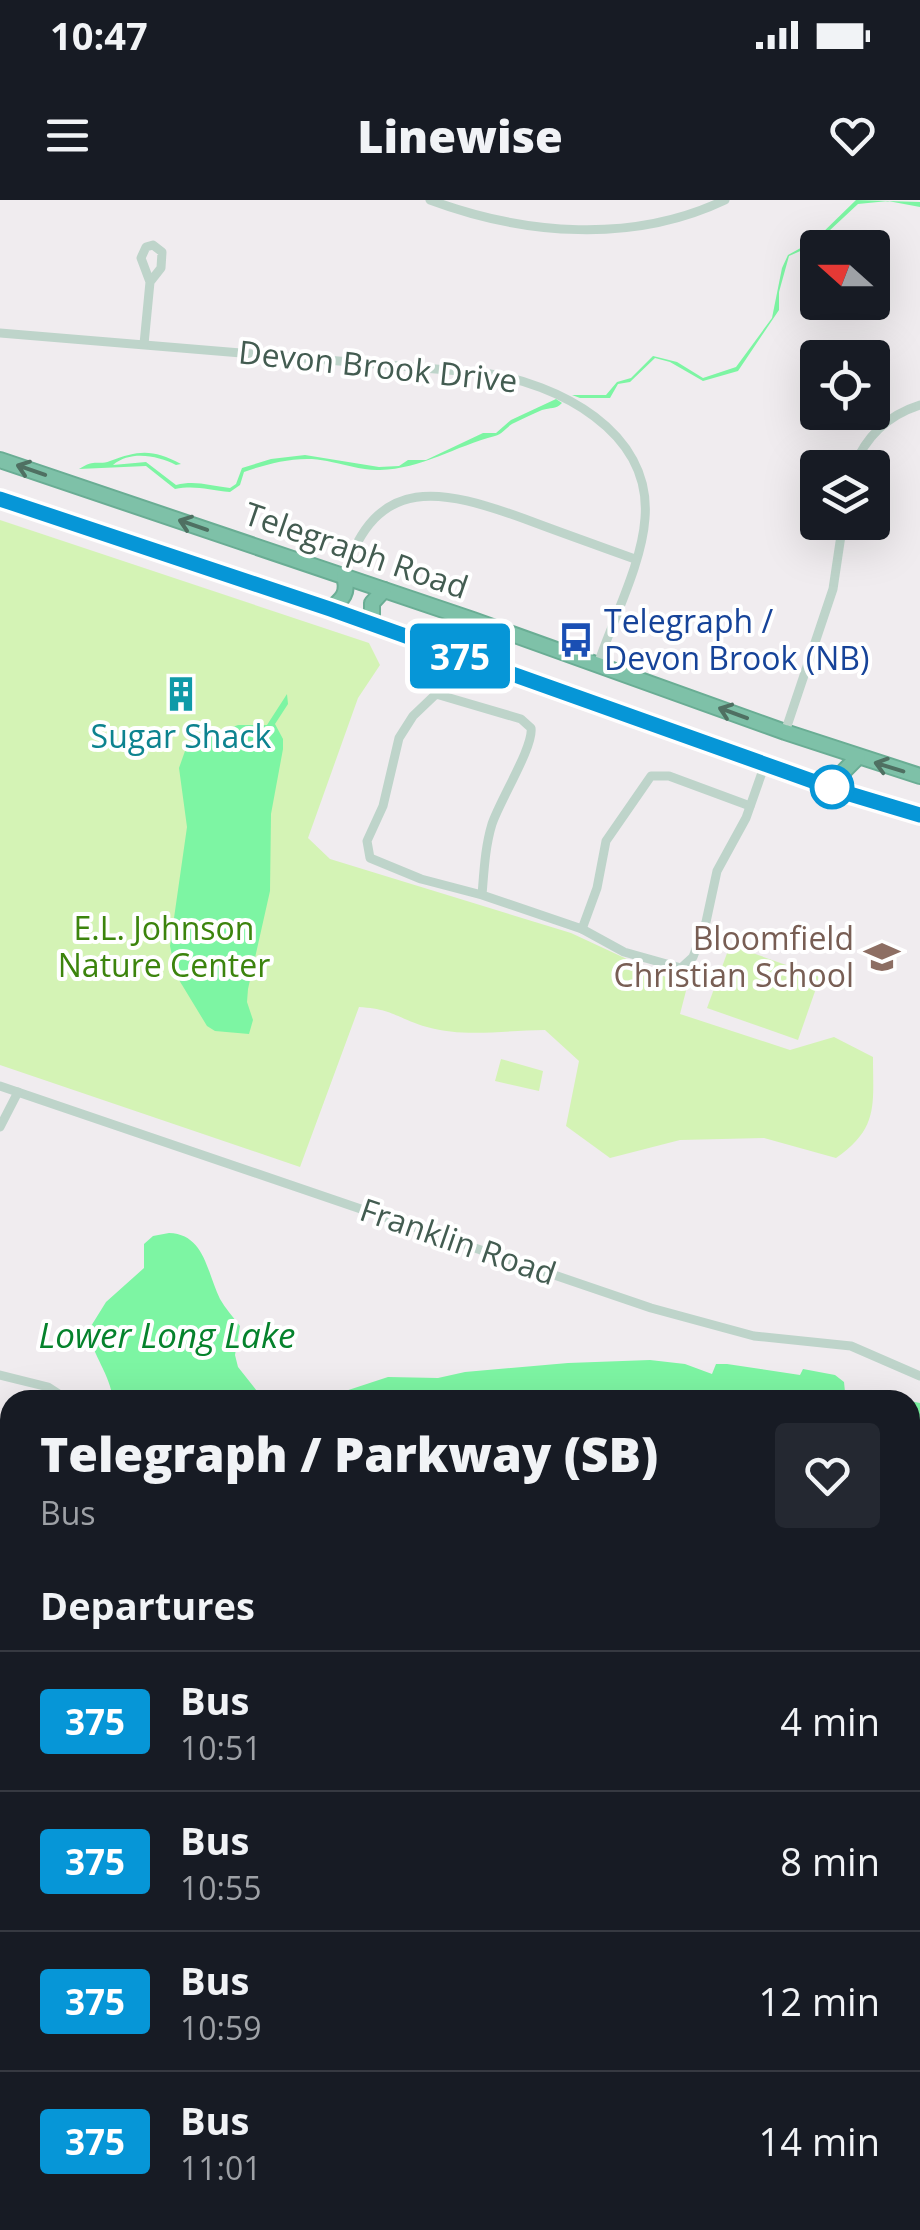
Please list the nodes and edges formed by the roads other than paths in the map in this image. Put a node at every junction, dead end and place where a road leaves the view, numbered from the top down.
1 (430, 200) edge
2 (725, 200) edge
3 (150, 282) dead end
4 (0, 332) edge
5 (144, 344) junction
6 (920, 404) edge
7 (864, 450) edge
8 (0, 460) edge
9 (0, 499) edge
10 (841, 540) edge
11 (635, 559) junction
12 (344, 576) junction
13 (384, 590) junction
14 (330, 609) junction
15 (372, 624) junction
16 (598, 664) junction
17 (784, 732) junction
18 (858, 757) junction
19 (764, 764) junction
20 (920, 776) edge
21 (843, 792) junction
22 (750, 806) junction
23 (920, 815) edge
24 (482, 895) junction
25 (582, 929) junction
26 (0, 1086) edge
27 (18, 1092) junction
28 (0, 1127) edge
29 (0, 1375) edge
30 (920, 1376) edge
31 (53, 1390) edge

1 - 2 street
3 - 5 street
4 - 5 street, Devon Brook Drive
5 - 11 street, Devon Brook Drive
6 - 7 street
12 -> 8 highway, Telegraph Road
9 - 14 highway, Telegraph Road
10 - 17 street
11 - 12 street
11 - 16 street, Devon Brook Drive
12 - 13 highway, Telegraph Road
12 - 14 highway
13 - 15 highway
13 - 16 highway, Telegraph Road
14 - 15 highway, Telegraph Road
15 - 19 highway, Telegraph Road
17 -> 16 highway, Telegraph Road
17 - 18 highway, Telegraph Road
20 -> 18 highway, Telegraph Road
18 - 21 highway
19 - 21 highway, Telegraph Road
19 - 22 street
21 - 23 highway, Telegraph Road
22 - 25 street
22 - 25 street
24 - 24 street
24 - 25 street
26 - 27 street, Franklin Road
27 - 28 street
27 - 30 street, Franklin Road
29 - 31 street

